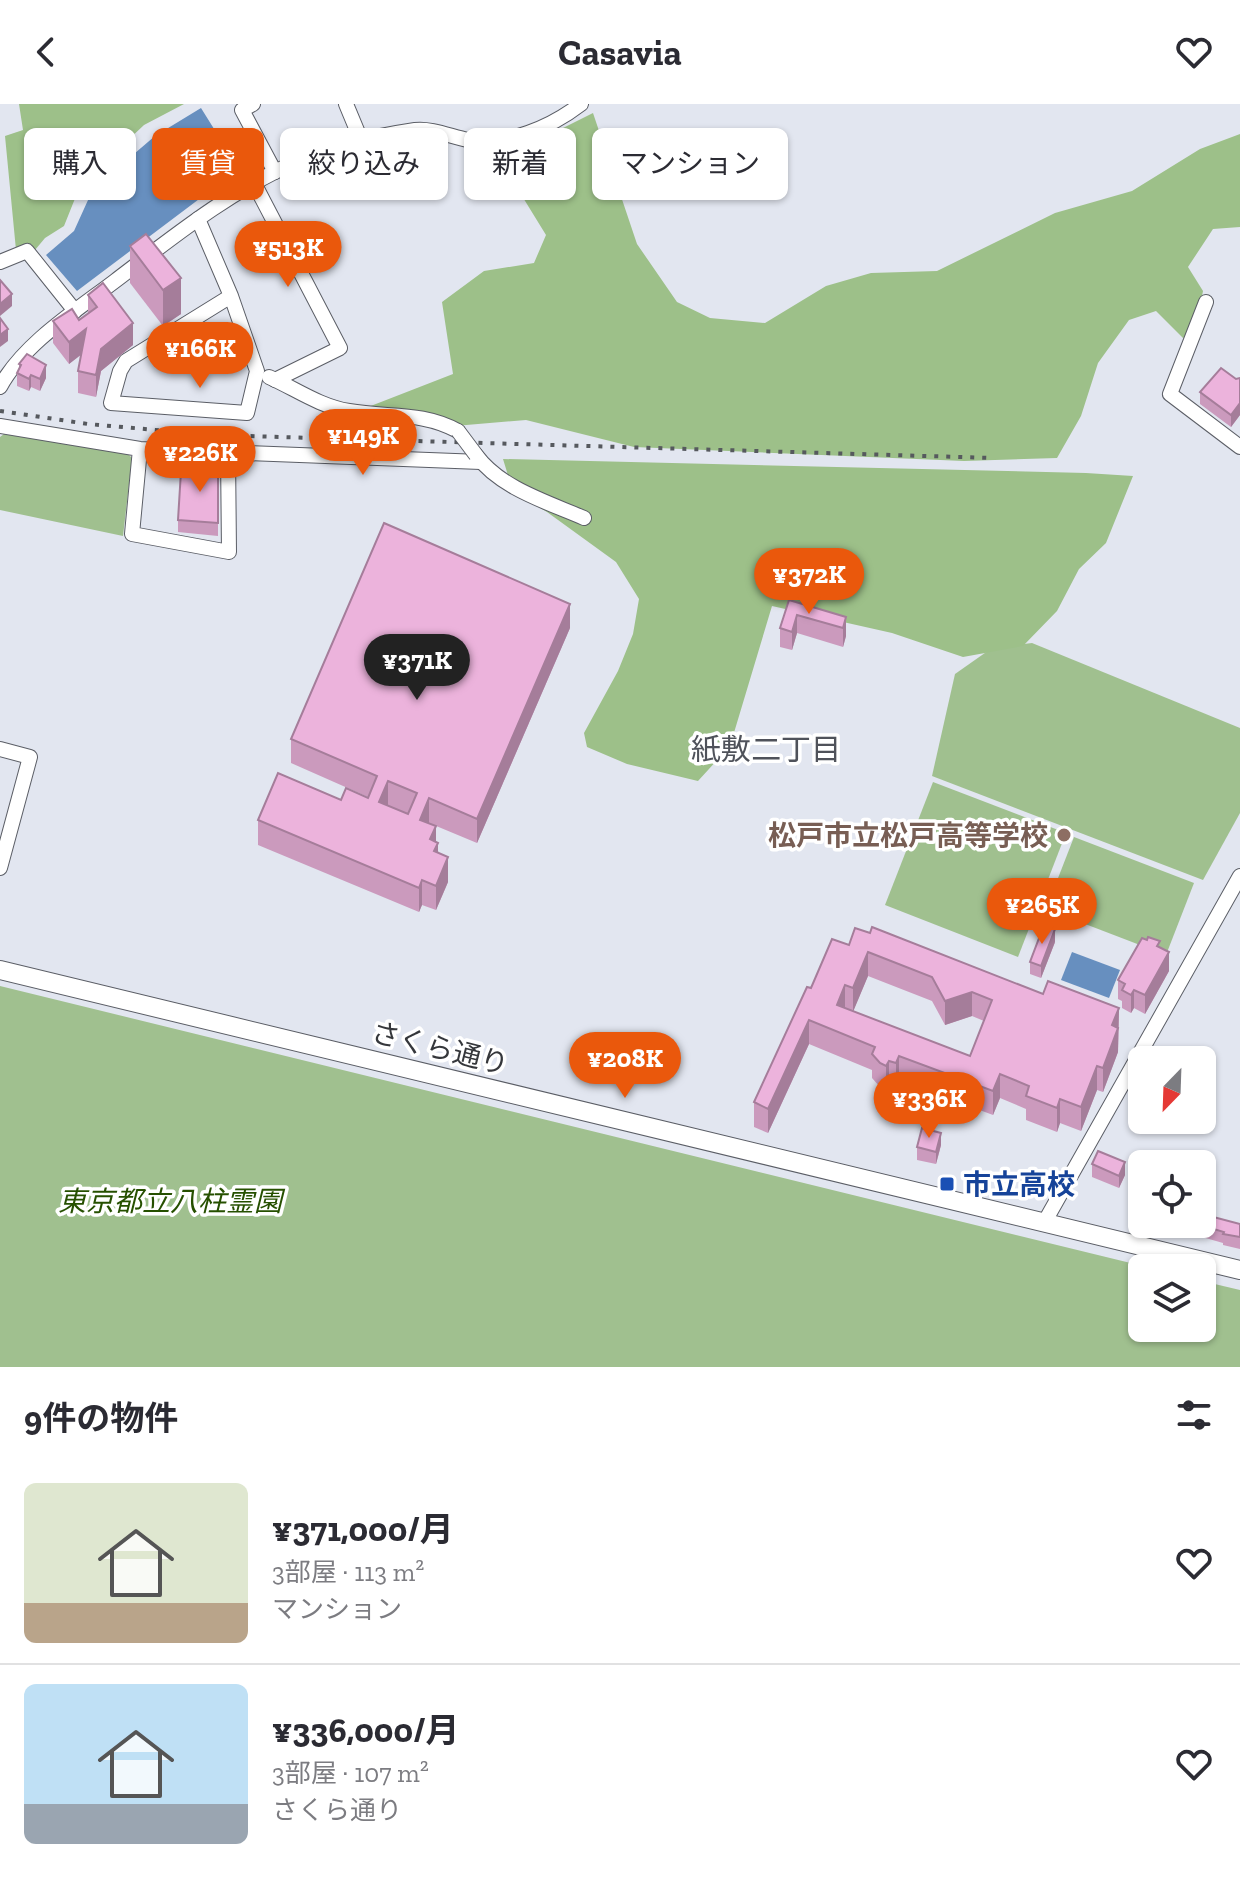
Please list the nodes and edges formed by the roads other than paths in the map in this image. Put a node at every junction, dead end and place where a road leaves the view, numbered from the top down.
1 (253, 104) edge
2 (346, 104) edge
3 (581, 104) edge
4 (356, 128) edge
5 (448, 135) edge
6 (280, 170) edge
7 (275, 172) junction
8 (264, 178) edge
9 (228, 200) edge
10 (263, 200) edge
11 (198, 219) junction
12 (0, 262) edge
13 (231, 296) junction
14 (1206, 302) dead end
15 (75, 311) junction
16 (257, 371) junction
17 (275, 380) junction
18 (0, 387) edge
19 (0, 426) edge
20 (1240, 447) edge
21 (140, 449) junction
22 (246, 453) dead end
23 (478, 458) junction
24 (584, 518) dead end
25 (0, 749) edge
26 (5, 831) edge
27 (0, 868) edge
28 (1240, 876) edge
29 (0, 970) edge
30 (1044, 1223) junction
31 (1240, 1270) edge

1 - 7 street
2 - 4 street
3 - 5 street
6 - 7 street
7 - 8 street
9 - 11 street
10 - 17 street
11 - 13 street
11 - 15 street
12 - 15 street
13 - 16 street
13 - 16 street
14 - 20 street
15 - 18 street
16 - 17 street
17 - 23 street, bridge
19 - 21 street
21 - 21 street
22 - 23 street
23 - 24 street
25 - 26 street
26 - 27 street
28 - 30 street
29 - 30 street, さくら通り
30 - 31 street, さくら通り

